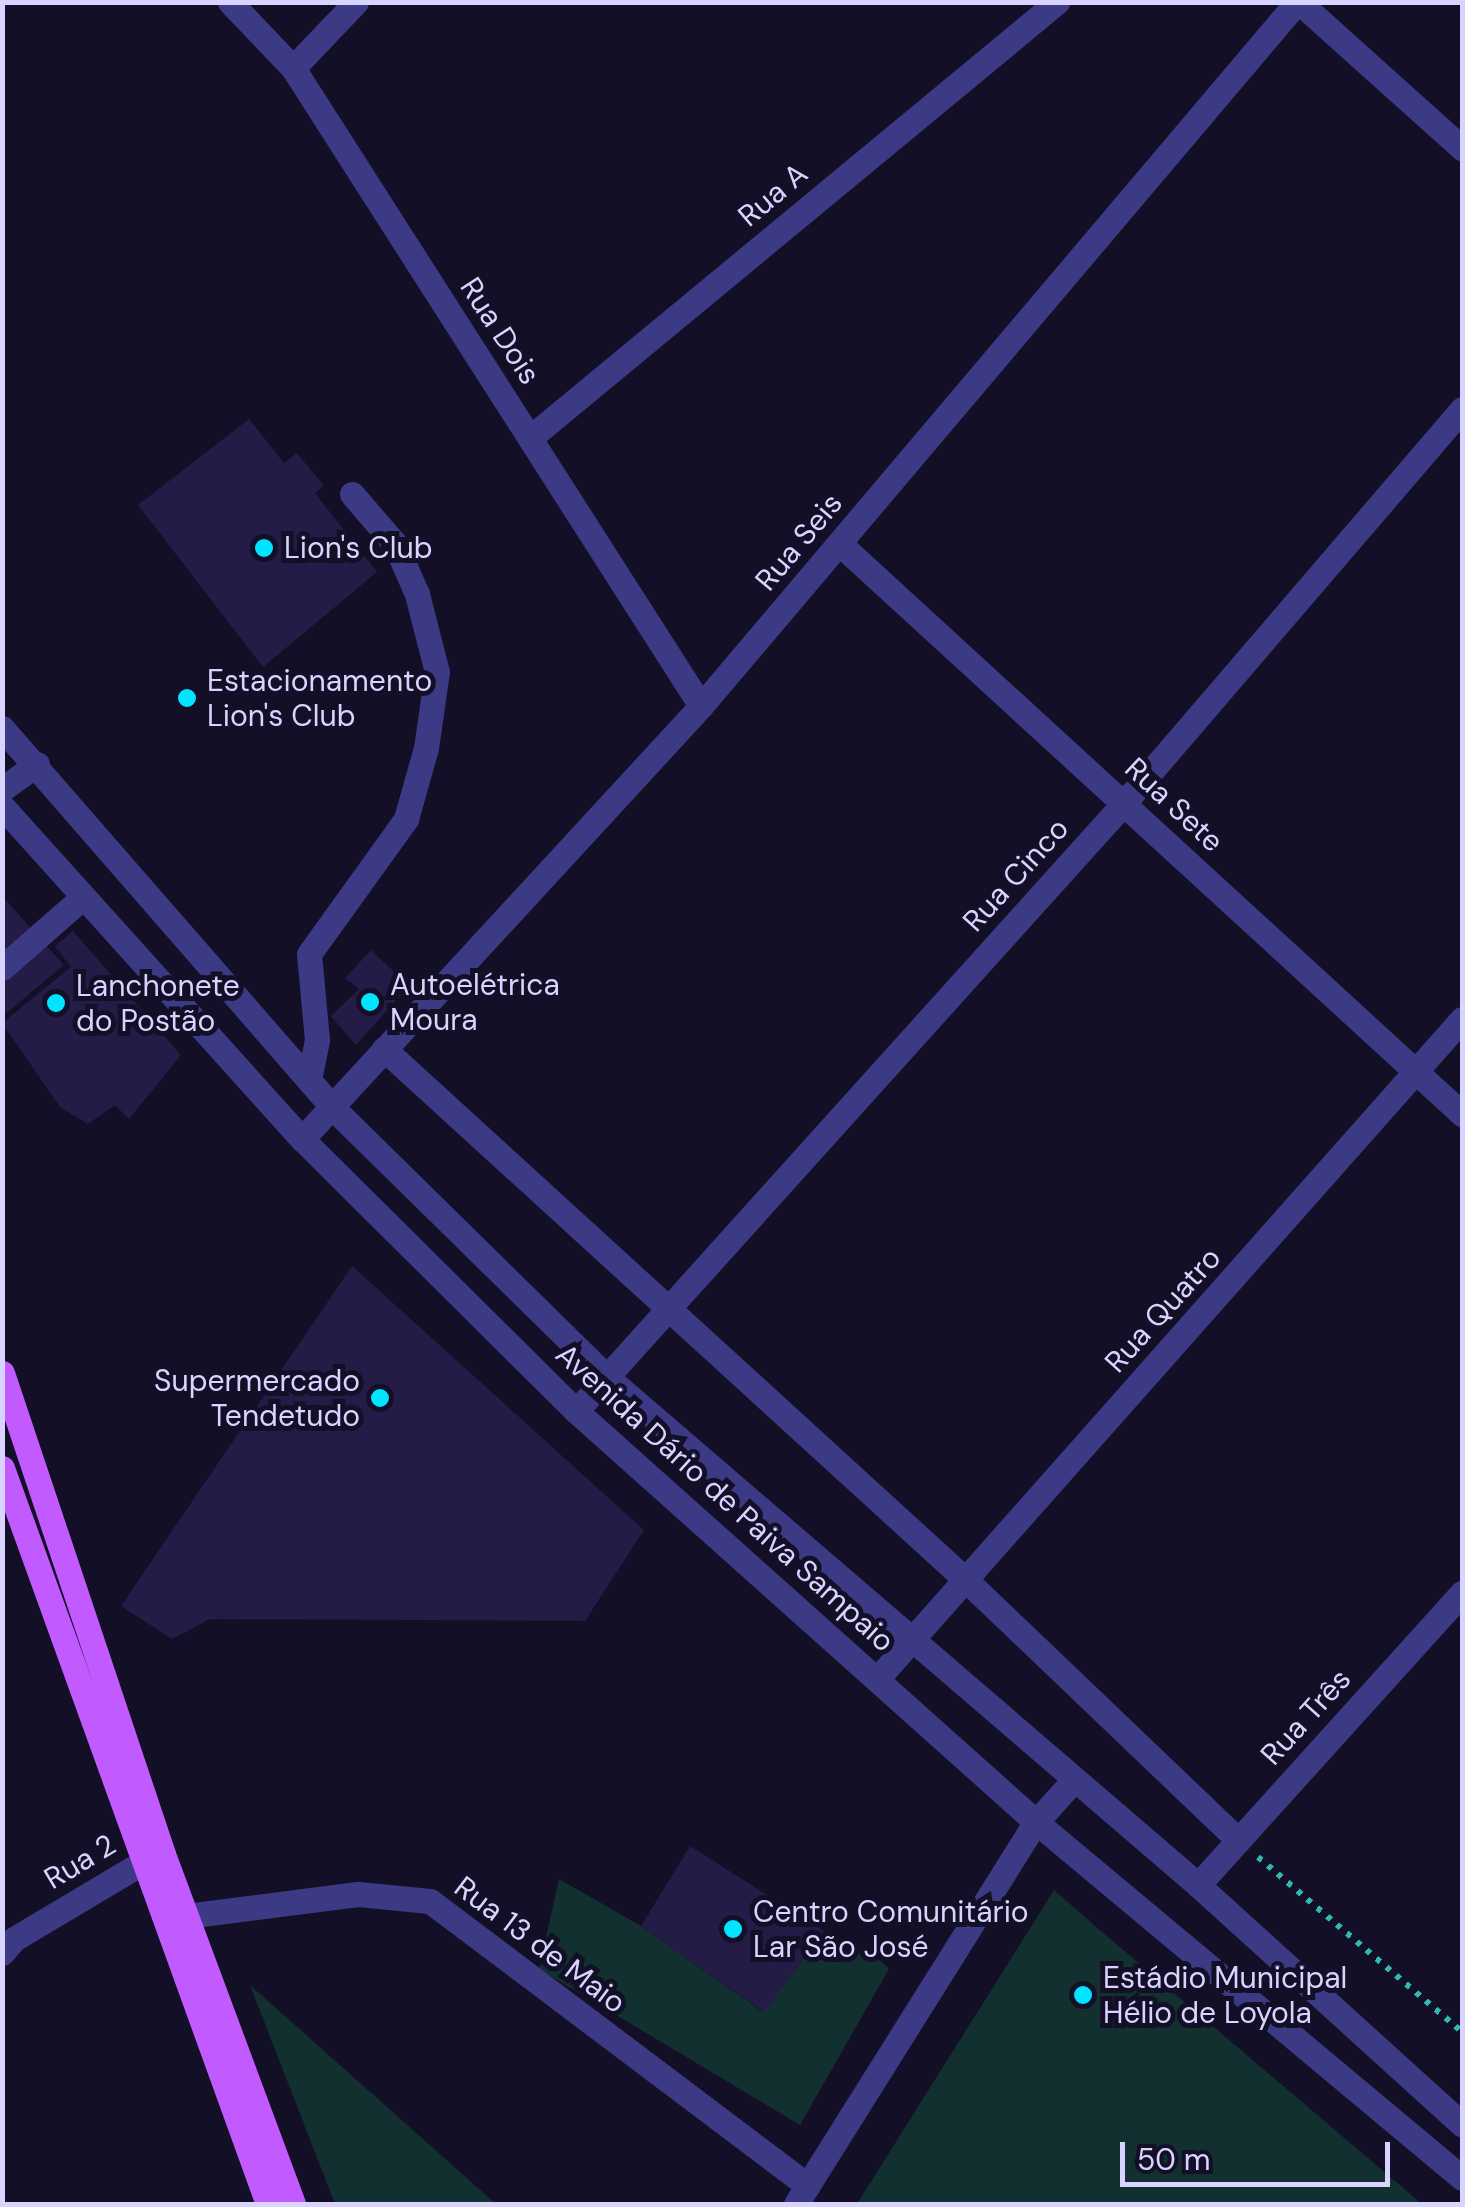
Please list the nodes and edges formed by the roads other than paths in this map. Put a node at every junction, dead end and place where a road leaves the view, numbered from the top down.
1 (230, 2) edge
2 (356, 2) edge
3 (1057, 2) edge
4 (1298, 2) edge
5 (293, 68) junction
6 (1462, 148) edge
7 (1462, 408) edge
8 (531, 437) junction
9 (352, 494) dead end
10 (840, 544) junction
11 (701, 706) junction
12 (2, 728) edge
13 (37, 764) junction
14 (2, 789) edge
15 (1124, 803) junction
16 (2, 806) edge
17 (83, 897) junction
18 (2, 968) edge
19 (1462, 1019) edge
20 (384, 1049) junction
21 (1417, 1072) junction
22 (309, 1080) junction
23 (334, 1108) junction
24 (1462, 1114) edge
25 (302, 1139) junction
26 (670, 1310) junction
27 (2, 1373) edge
28 (608, 1378) junction
29 (576, 1411) junction
30 (2, 1468) edge
31 (966, 1580) junction
32 (1462, 1593) edge
33 (911, 1644) junction
34 (877, 1679) junction
35 (1074, 1780) junction
36 (1036, 1822) junction
37 (1238, 1840) junction
38 (143, 1862) junction
39 (1198, 1885) junction
40 (186, 1916) junction
41 (6, 1936) edge
42 (1462, 2124) edge
43 (1460, 2171) edge
44 (802, 2195) edge
45 (268, 2204) edge
46 (293, 2204) edge

1 - 5 street, Rua Dois
2 - 5 street
3 - 8 street, Rua A
4 - 6 street
4 - 10 street, Rua Seis
5 - 8 street, Rua Dois
7 - 15 street, Rua Cinco
8 - 11 street, Rua Dois
9 - 22 street
10 - 11 street, Rua Seis
10 - 15 street, Rua Sete
11 - 20 street, Rua Seis
12 - 13 street
13 - 14 street
13 - 22 street
15 - 21 street, Rua Sete
15 - 26 street, Rua Cinco
16 - 17 street, Avenida Dário de Paiva Sampaio
17 - 18 street
17 - 25 street, Avenida Dário de Paiva Sampaio
19 - 21 street, Rua Quatro
20 - 23 street, Rua Seis
20 - 26 street
21 - 24 street, Rua Sete
21 - 31 street, Rua Quatro
22 - 23 street
23 - 25 street, Rua Seis
23 - 28 street
25 - 29 street, Avenida Dário de Paiva Sampaio
26 - 28 street, Rua Cinco
26 - 31 street
27 - 40 main road
28 - 29 street, Rua Cinco
28 - 33 street
29 - 34 street, Avenida Dário de Paiva Sampaio
30 - 38 main road
31 - 33 street, Rua Quatro
31 - 37 street
32 - 37 street, Rua Três
33 - 34 street, Rua Quatro
33 - 35 street
34 - 36 street, Avenida Dário de Paiva Sampaio
35 - 36 street
35 - 39 street
36 - 43 street, Avenida Dário de Paiva Sampaio
36 - 44 street
37 - 39 street, Rua Três
38 - 41 street, Rua 2
38 - 45 main road
39 - 42 street
40 - 44 street, Rua 13 de Maio
40 - 46 main road

